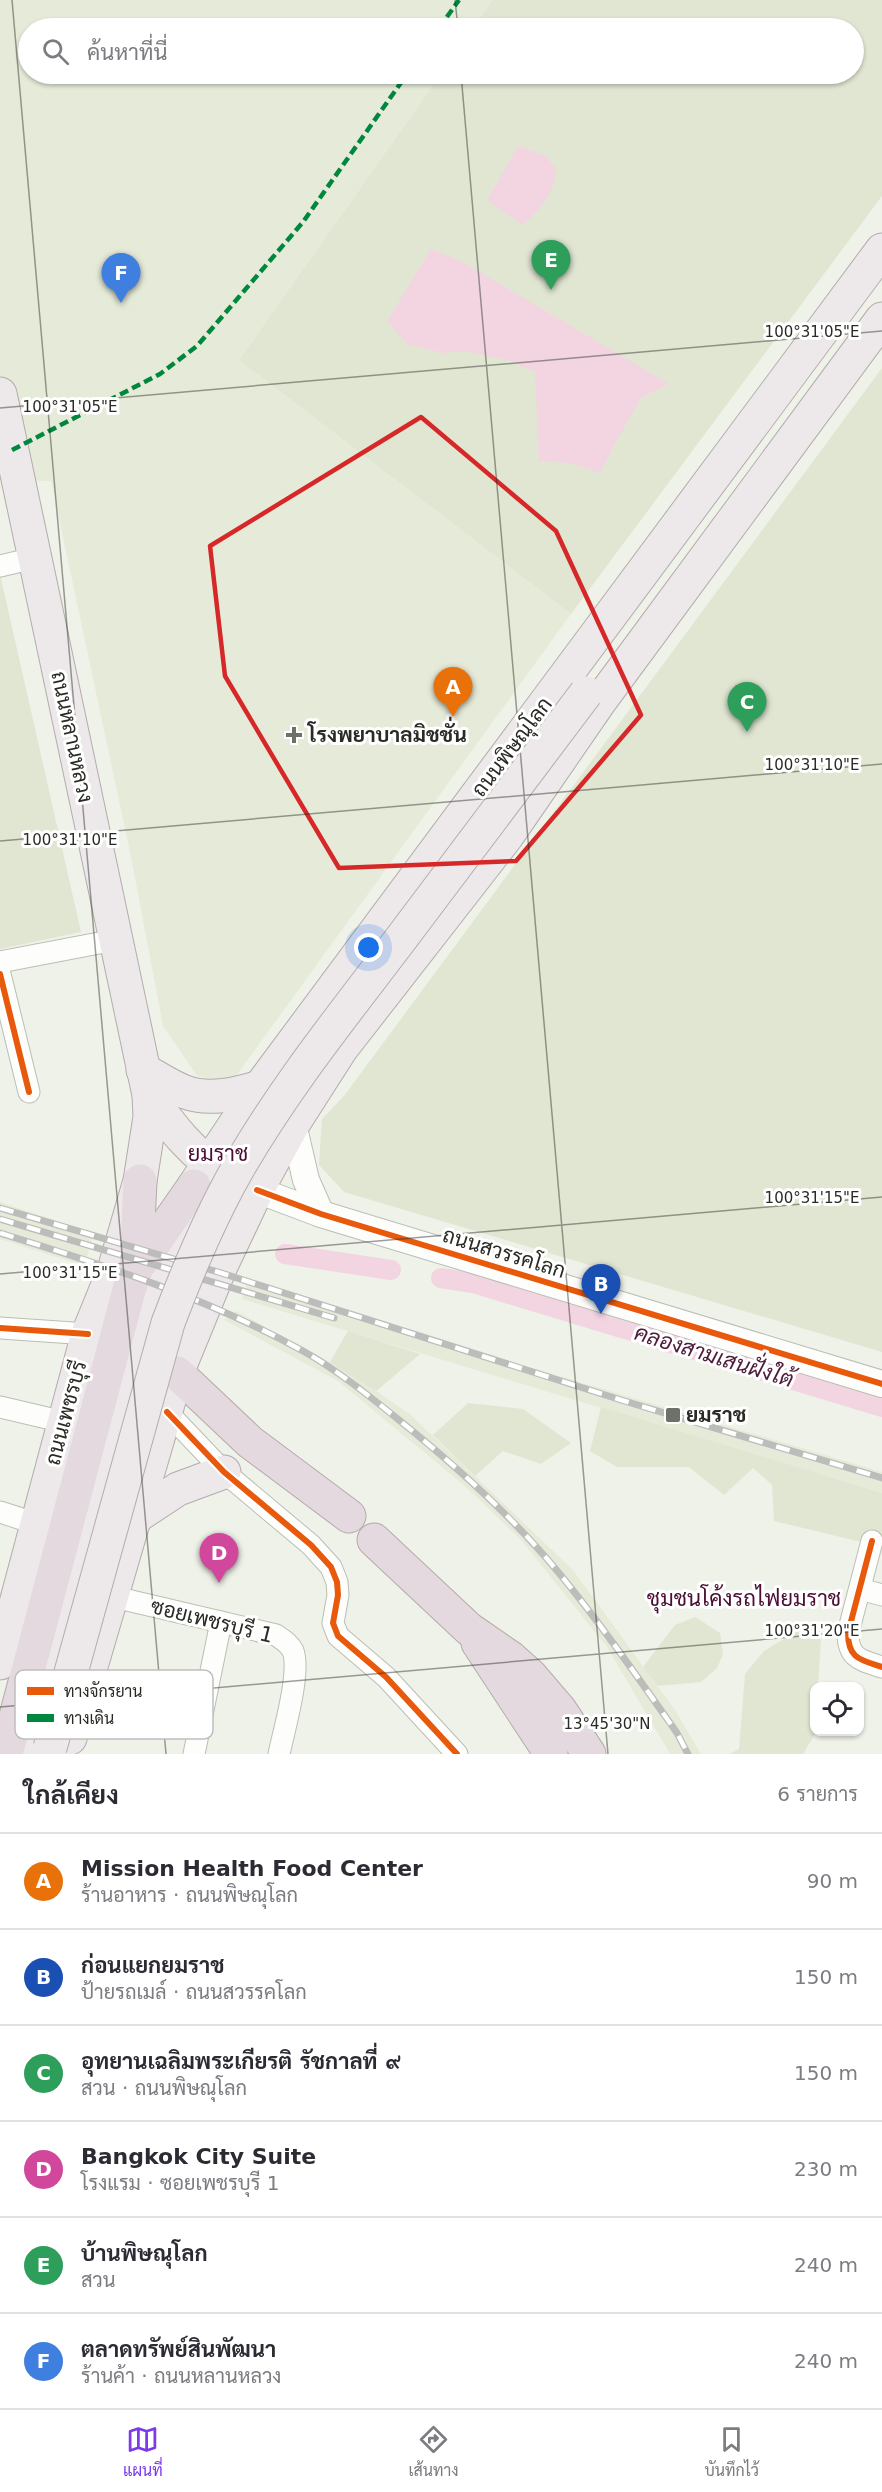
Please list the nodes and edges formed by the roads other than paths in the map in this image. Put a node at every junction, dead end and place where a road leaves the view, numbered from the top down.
1 (882, 250) edge
2 (882, 319) edge
3 (0, 394) edge
4 (7, 465) edge
5 (738, 515) junction
6 (34, 558) junction
7 (0, 566) edge
8 (115, 940) junction
9 (0, 962) edge
10 (0, 974) edge
11 (146, 1082) junction
12 (260, 1087) junction
13 (29, 1092) dead end
14 (293, 1124) junction
15 (201, 1175) junction
16 (140, 1181) junction
17 (257, 1190) junction
18 (321, 1214) junction
19 (136, 1269) junction
20 (219, 1270) junction
21 (0, 1328) edge
22 (88, 1334) junction
23 (134, 1361) junction
24 (177, 1373) junction
25 (882, 1384) edge
26 (0, 1407) edge
27 (167, 1412) junction
28 (64, 1422) junction
29 (224, 1472) junction
30 (0, 1512) edge
31 (349, 1516) dead end
32 (134, 1518) junction
33 (37, 1524) junction
34 (374, 1540) dead end
35 (872, 1541) dead end
36 (860, 1589) junction
37 (882, 1595) edge
38 (110, 1596) junction
39 (6, 1619) edge
40 (221, 1622) junction
41 (469, 1629) junction
42 (0, 1663) edge
43 (882, 1667) edge
44 (27, 1670) edge
45 (63, 1670) edge
46 (70, 1670) edge
47 (80, 1670) edge
48 (211, 1670) edge
49 (15, 1718) edge
50 (197, 1739) edge
51 (542, 1741) edge
52 (6, 1754) edge
53 (194, 1754) edge
54 (279, 1754) edge
55 (457, 1754) edge
56 (589, 1754) edge

1 - 12 main road, ถนนพิษณุโลก
2 - 5 main road, ถนนพิษณุโลก
3 - 4 main road, ถนนหลานหลวง
4 - 6 main road, ถนนหลานหลวง
5 - 14 main road, ถนนพิษณุโลก
5 - 46 main road, bridge
6 - 7 street
6 - 8 main road, ถนนหลานหลวง
8 - 9 street
8 - 11 main road, ถนนหลานหลวง
10 - 13 street
11 - 12 main road
11 - 15 main road, ถนนหลานหลวง
11 - 16 main road, ถนนเพชรบุรี
12 - 15 main road, ถนนพิษณุโลก
14 - 17 main road, ถนนพิษณุโลก
14 - 18 street
15 - 17 main road, ถนนหลานหลวง
15 - 19 highway
15 - 20 main road
15 - 23 main road, ถนนพิษณุโลก
16 - 19 highway
16 - 22 main road, ถนนเพชรบุรี
17 - 18 street, ถนนสวรรคโลก
17 - 20 main road, ถนนพิษณุโลก
18 - 25 street, ถนนสวรรคโลก
19 - 44 highway
20 - 24 main road
21 - 22 street
22 - 28 main road, ถนนเพชรบุรี
23 - 24 main road
23 - 45 main road
24 - 27 main road
24 - 31 highway
26 - 28 street
27 - 29 street
27 - 32 main road
28 - 33 main road, ถนนเพชรบุรี
29 - 32 main road
29 - 55 street
30 - 33 street
32 - 38 main road
33 - 39 main road, ถนนเพชรบุรี
34 - 41 highway
35 - 36 street
36 - 37 street
36 - 43 street
38 - 40 street, ซอยเพชรบุรี 1
38 - 47 main road
39 - 42 main road, ถนนเพชรบุรี
40 - 48 street
40 - 54 street, ซอยเพชรบุรี 1
41 - 51 highway
41 - 56 highway
49 - 52 highway
50 - 53 street

